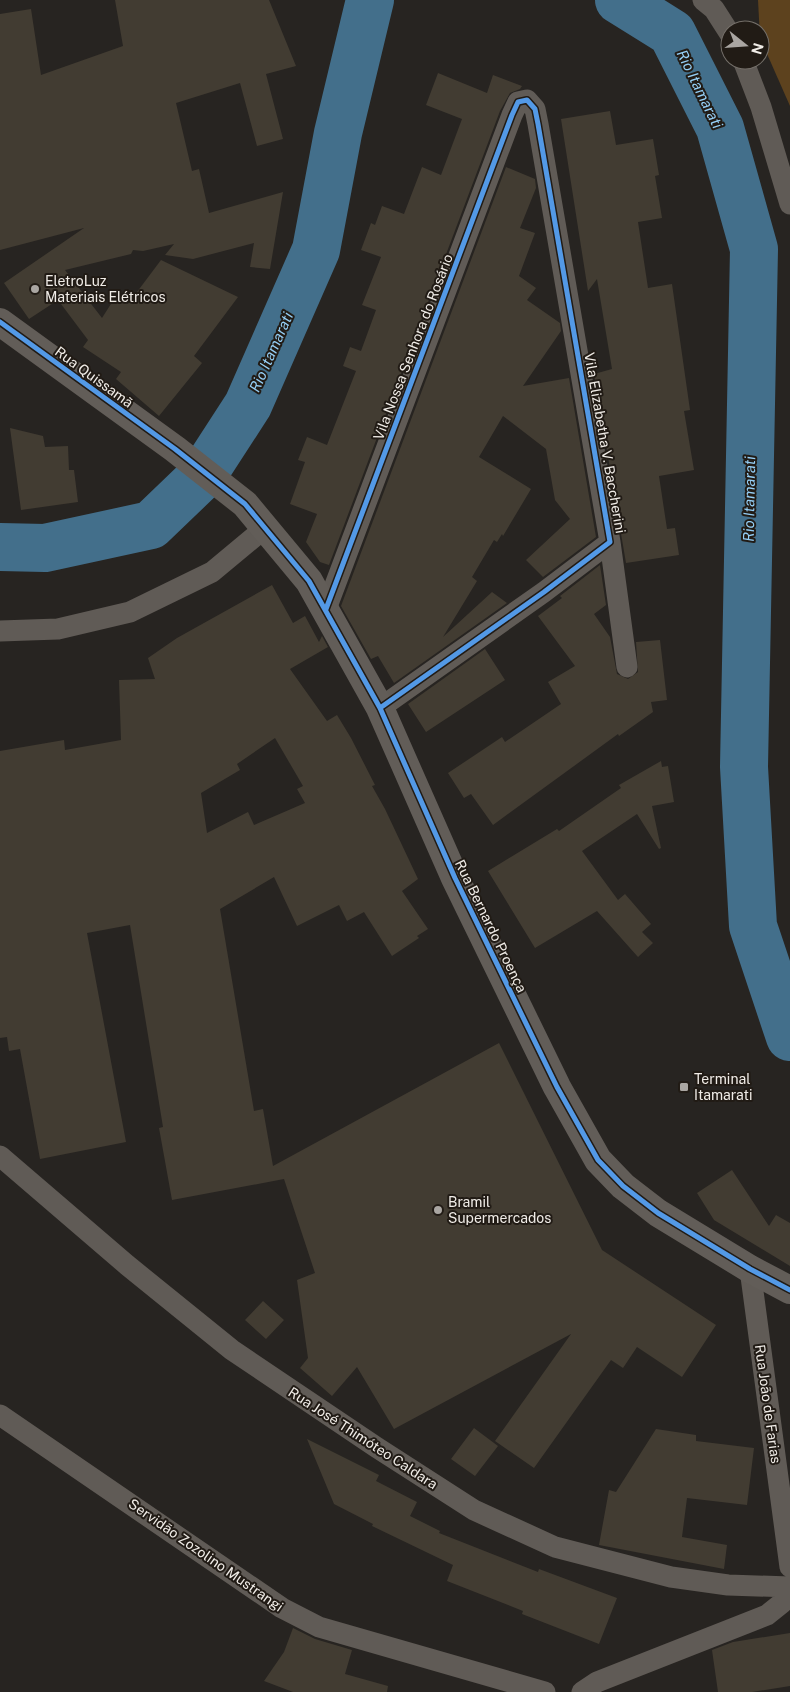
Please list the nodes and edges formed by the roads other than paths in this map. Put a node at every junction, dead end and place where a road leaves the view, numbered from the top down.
1 (703, 0) edge
2 (721, 20) edge
3 (747, 70) edge
4 (527, 100) joint
5 (790, 204) edge
6 (0, 322) edge
7 (245, 504) joint
8 (265, 528) junction
9 (610, 542) junction
10 (326, 609) junction
11 (0, 632) edge
12 (627, 667) dead end
13 (380, 708) junction
14 (0, 1156) edge
15 (750, 1269) junction
16 (790, 1290) edge
17 (0, 1415) edge
18 (790, 1568) edge
19 (790, 1587) edge
20 (790, 1591) edge
21 (545, 1692) edge
22 (582, 1692) edge

1 - 2 street
3 - 5 street
4 - 9 street, Vila Elizabetha V. Baccherini
4 - 10 street, Vila Nossa Senhora do Rosário
6 - 7 street, Rua Quissamã
7 - 8 street, Rua Bernardo Proença
8 - 10 street, Rua Bernardo Proença
8 - 11 street
9 - 12 street
9 - 13 street, Vila Elizabetha V. Baccherini
10 - 13 street, Rua Bernardo Proença
13 - 15 street, Rua Bernardo Proença
14 - 19 street, Rua José Thimóteo Caldara
15 - 16 street, Rua Bernardo Proença
15 - 18 street, Rua João de Farias
17 - 21 street, Servidão Zozolino Mustrangi
20 - 22 street

